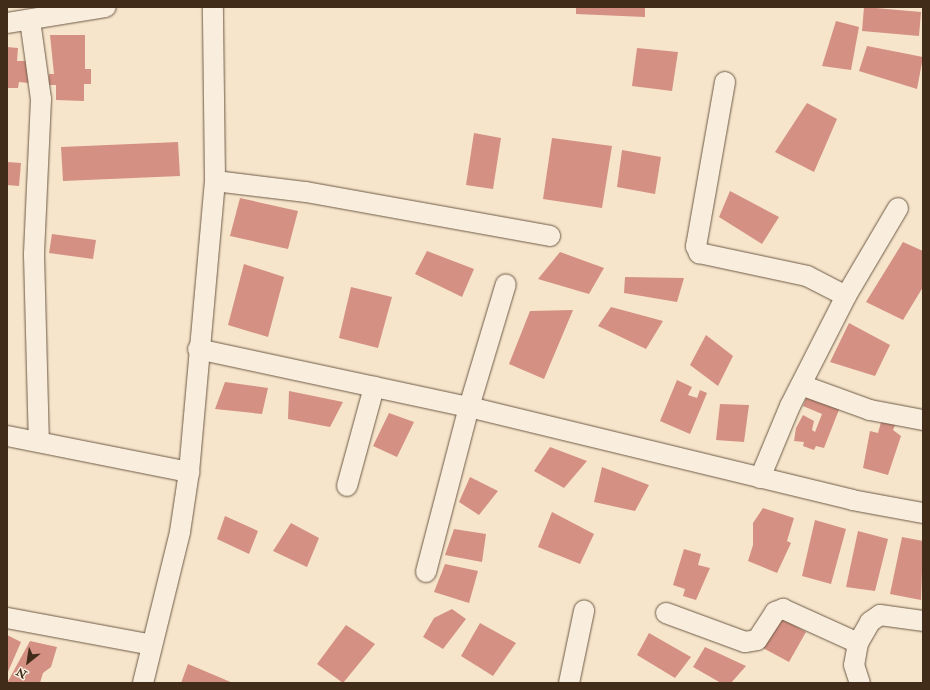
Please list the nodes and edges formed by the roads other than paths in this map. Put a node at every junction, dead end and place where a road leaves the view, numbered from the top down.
1 (106, 7) edge
2 (213, 7) edge
3 (30, 20) junction
4 (7, 23) edge
5 (724, 82) dead end
6 (215, 181) junction
7 (898, 208) dead end
8 (550, 236) dead end
9 (506, 284) dead end
10 (846, 296) junction
11 (198, 349) junction
12 (801, 385) junction
13 (374, 387) junction
14 (469, 407) junction
15 (923, 420) edge
16 (7, 436) edge
17 (39, 442) junction
18 (189, 472) junction
19 (760, 478) junction
20 (347, 486) dead end
21 (923, 513) edge
22 (426, 572) dead end
23 (584, 611) dead end
24 (666, 613) dead end
25 (7, 618) edge
26 (923, 621) edge
27 (858, 643) junction
28 (152, 645) junction
29 (143, 683) edge
30 (569, 683) edge
31 (860, 683) edge

1 - 3 street
2 - 6 street
3 - 4 street
3 - 17 street
5 - 10 street
6 - 8 street
6 - 11 street
7 - 10 street
9 - 14 street
10 - 12 street
11 - 13 street
11 - 18 street
12 - 15 street
12 - 19 street
13 - 14 street
13 - 20 street
14 - 19 street
14 - 22 street
16 - 17 street
17 - 18 street
18 - 28 street
19 - 21 street
23 - 30 street
24 - 27 street
25 - 28 street
26 - 27 street
27 - 31 street
28 - 29 street

